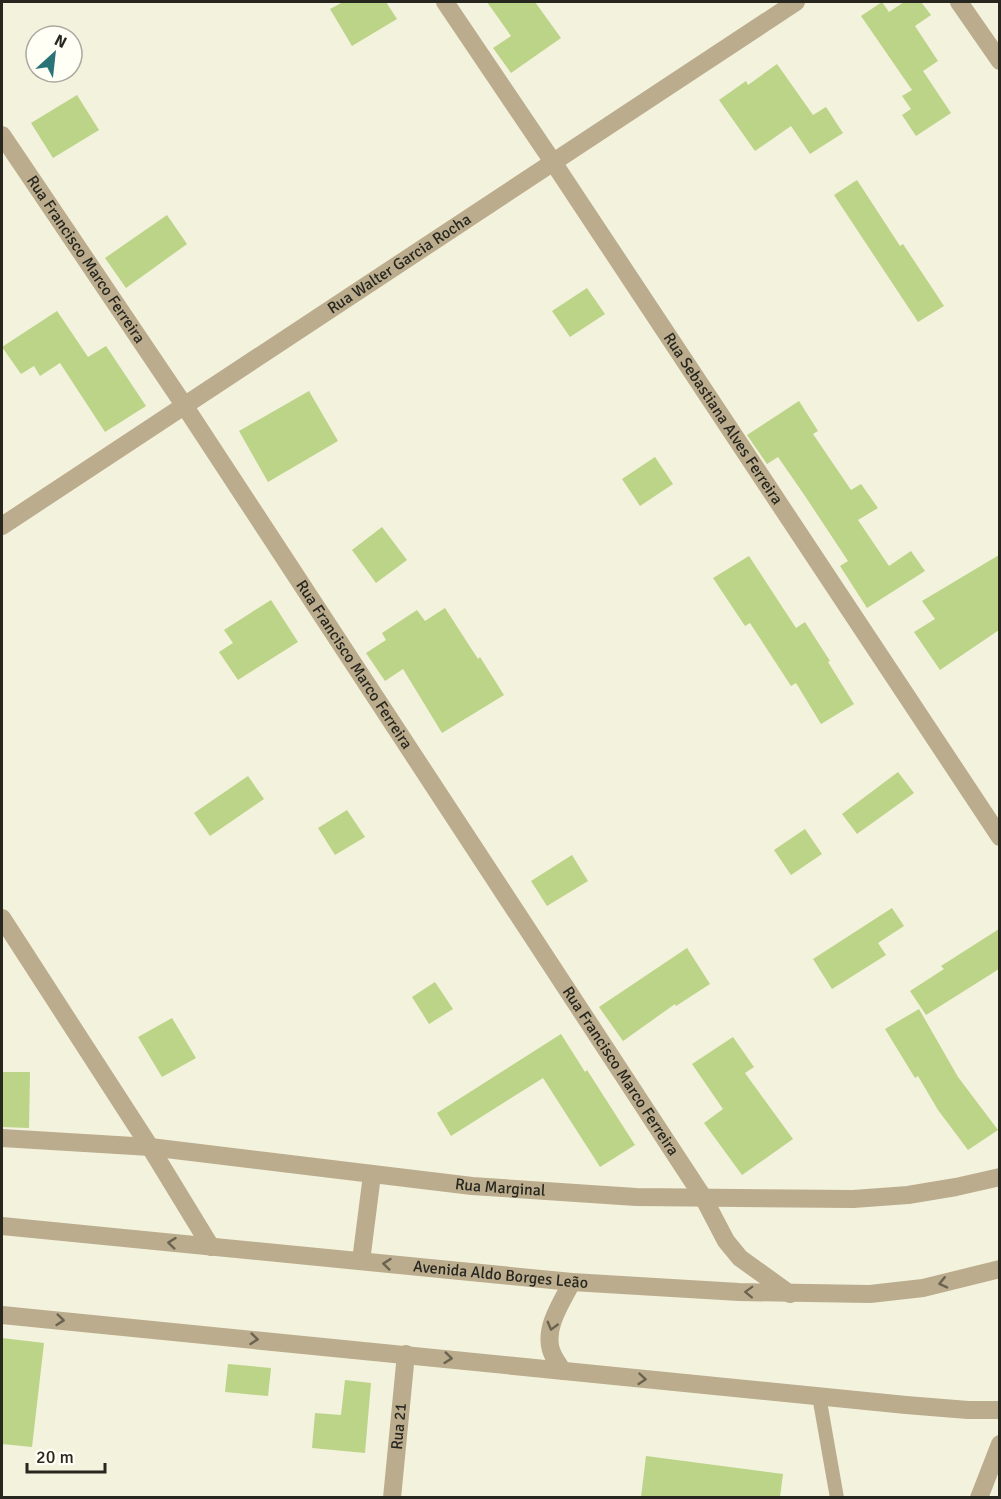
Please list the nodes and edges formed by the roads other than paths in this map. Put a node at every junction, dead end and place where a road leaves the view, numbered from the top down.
1 (445, 2) edge
2 (796, 2) edge
3 (959, 2) edge
4 (999, 61) edge
5 (2, 135) edge
6 (553, 162) junction
7 (184, 405) junction
8 (2, 526) edge
9 (999, 837) edge
10 (2, 918) edge
11 (2, 1138) edge
12 (150, 1147) junction
13 (372, 1175) junction
14 (998, 1178) edge
15 (703, 1197) junction
16 (2, 1226) edge
17 (211, 1246) junction
18 (361, 1261) junction
19 (999, 1269) edge
20 (572, 1282) junction
21 (790, 1294) junction
22 (2, 1315) edge
23 (406, 1354) junction
24 (563, 1371) junction
25 (819, 1396) junction
26 (999, 1410) edge
27 (999, 1444) edge
28 (392, 1497) edge
29 (837, 1497) edge
30 (979, 1497) edge

1 - 6 street, Rua Sebastiana Alves Ferreira
2 - 6 street, Rua Walter Garcia Rocha
3 - 4 street
5 - 7 street, Rua Francisco Marco Ferreira
6 - 7 street, Rua Walter Garcia Rocha
6 - 9 street, Rua Sebastiana Alves Ferreira
7 - 8 street, Rua Walter Garcia Rocha
7 - 15 street, Rua Francisco Marco Ferreira
10 - 12 street
11 - 12 street, Rua Marginal
12 - 13 street, Rua Marginal
12 - 17 street
13 - 15 street, Rua Marginal
13 - 18 street
14 - 15 street, Rua Marginal
15 - 21 street, Rua Francisco Marco Ferreira
17 -> 16 street, Avenida Aldo Borges Leão
17 - 18 street, Avenida Aldo Borges Leão
20 -> 18 street, Avenida Aldo Borges Leão
19 -> 21 street, Avenida Aldo Borges Leão
21 -> 20 street, Avenida Aldo Borges Leão
20 -> 24 street
22 -> 23 street
23 -> 24 street
23 - 28 street, Rua 21
24 -> 25 street
25 - 26 street
25 - 29 lane
27 - 30 street

